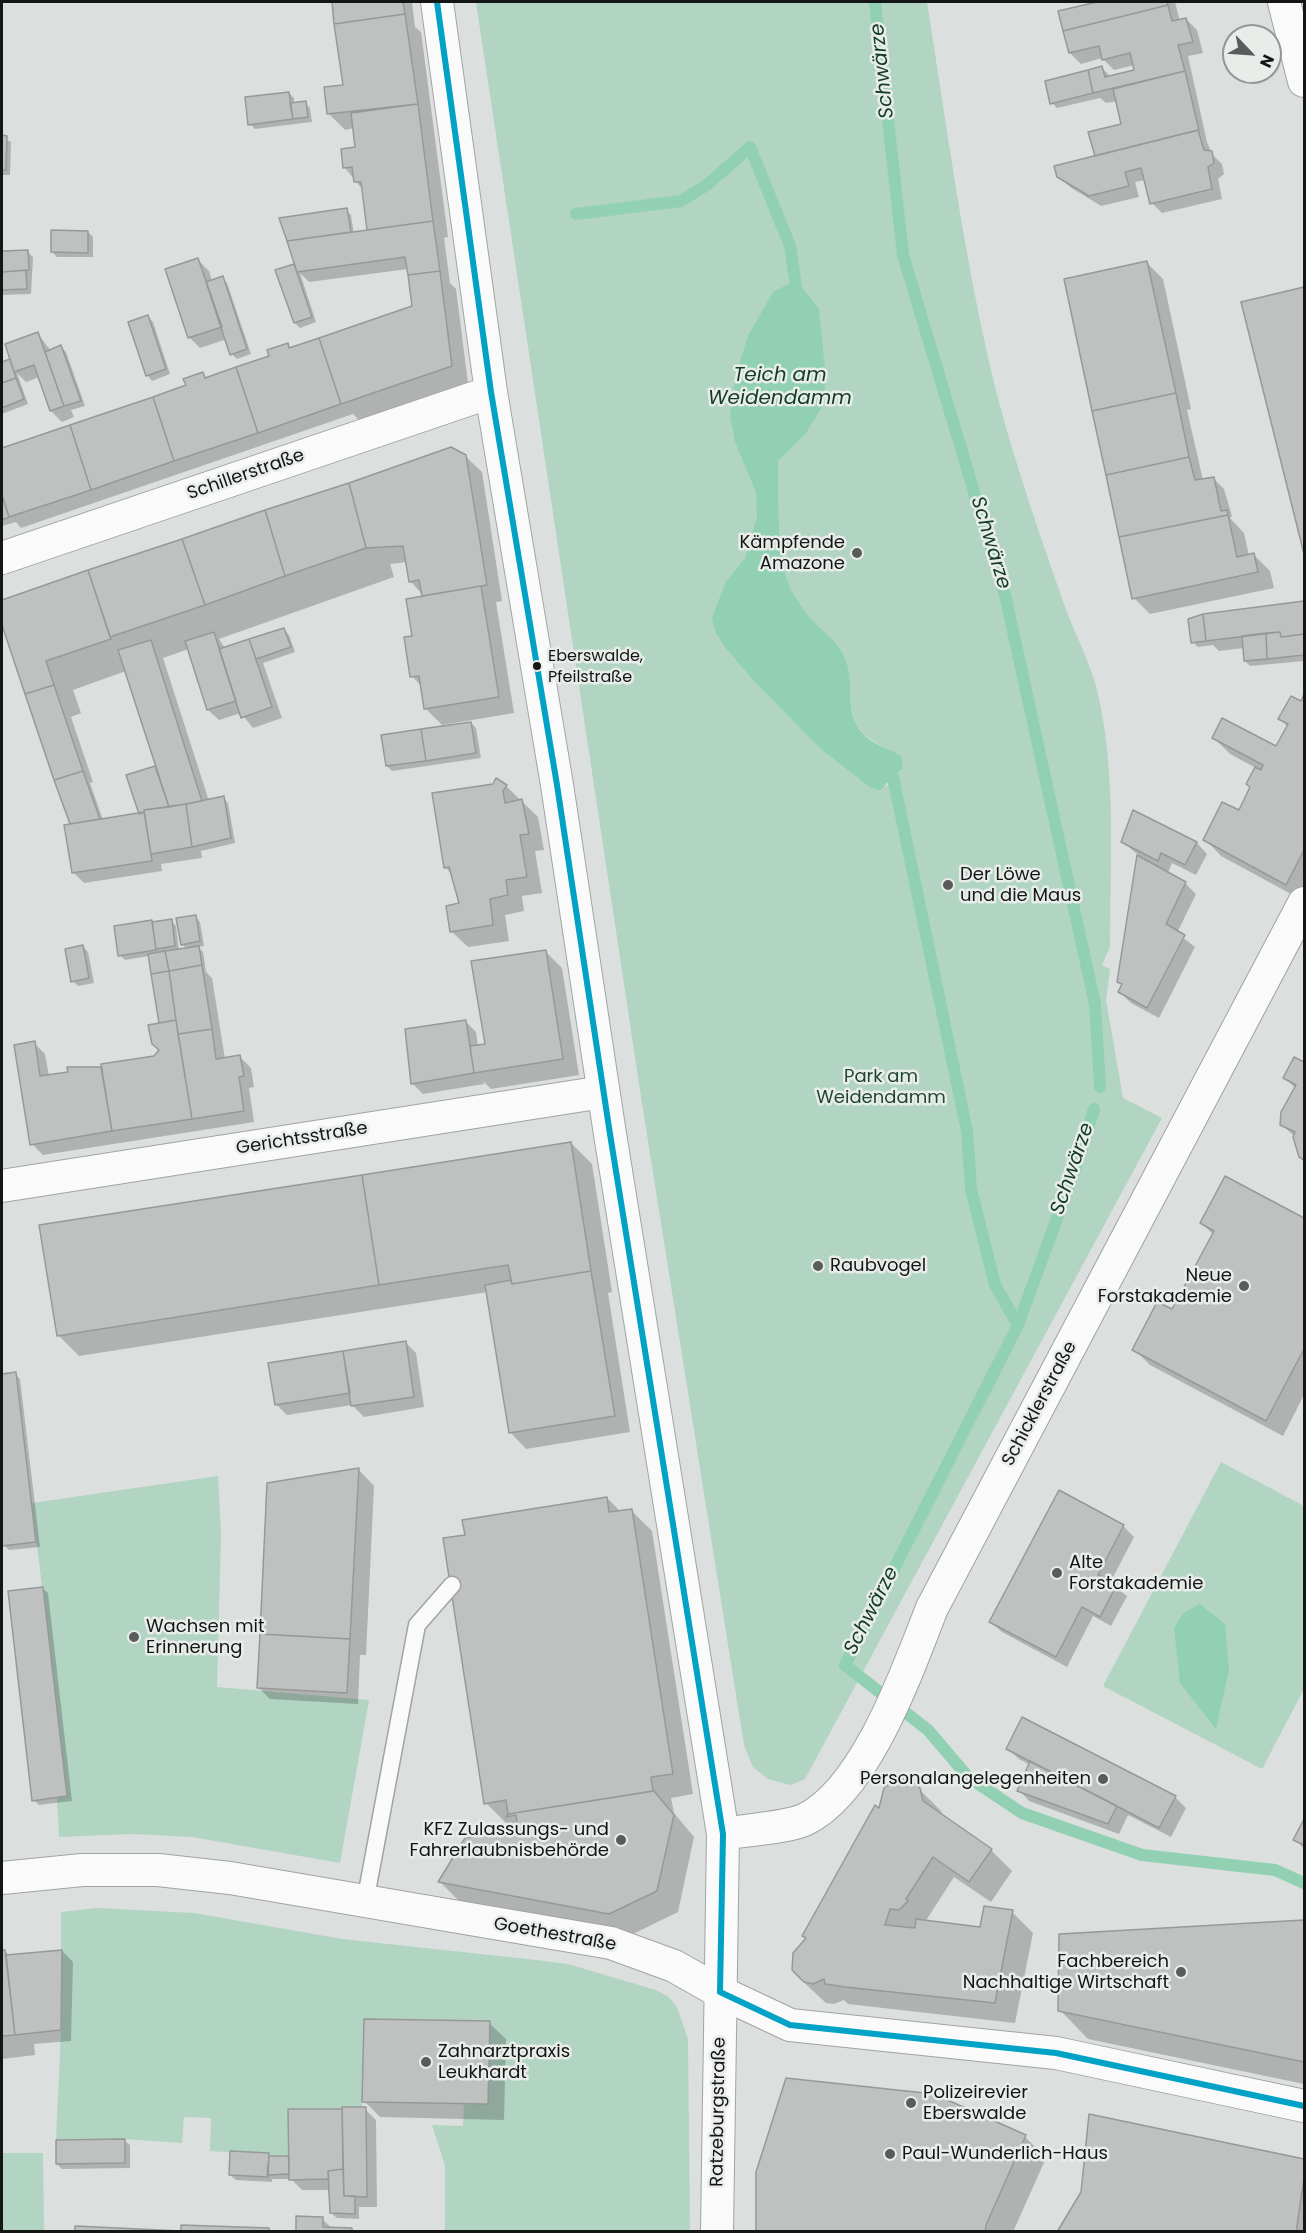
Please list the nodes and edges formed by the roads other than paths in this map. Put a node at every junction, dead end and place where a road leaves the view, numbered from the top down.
1 (437, 2) edge
2 (1284, 2) edge
3 (1305, 81) edge
4 (491, 392) junction
5 (2, 558) edge
6 (1305, 903) edge
7 (603, 1092) junction
8 (2, 1186) edge
9 (452, 1585) dead end
10 (723, 1834) junction
11 (2, 1878) edge
12 (365, 1902) junction
13 (720, 1992) junction
14 (1305, 2106) edge
15 (717, 2232) edge

1 - 4 street, Ratzeburgstraße
2 - 3 street
4 - 5 street, Schillerstraße
4 - 7 street, Ratzeburgstraße
6 - 10 street, Schicklerstraße
7 - 8 street, Gerichtsstraße
7 - 10 street, Ratzeburgstraße
9 - 12 lane
10 - 13 street, Ratzeburgstraße
11 - 12 street, Goethestraße
12 - 13 street, Goethestraße
13 - 14 street, Goethestraße
13 - 15 street, Ratzeburgstraße

